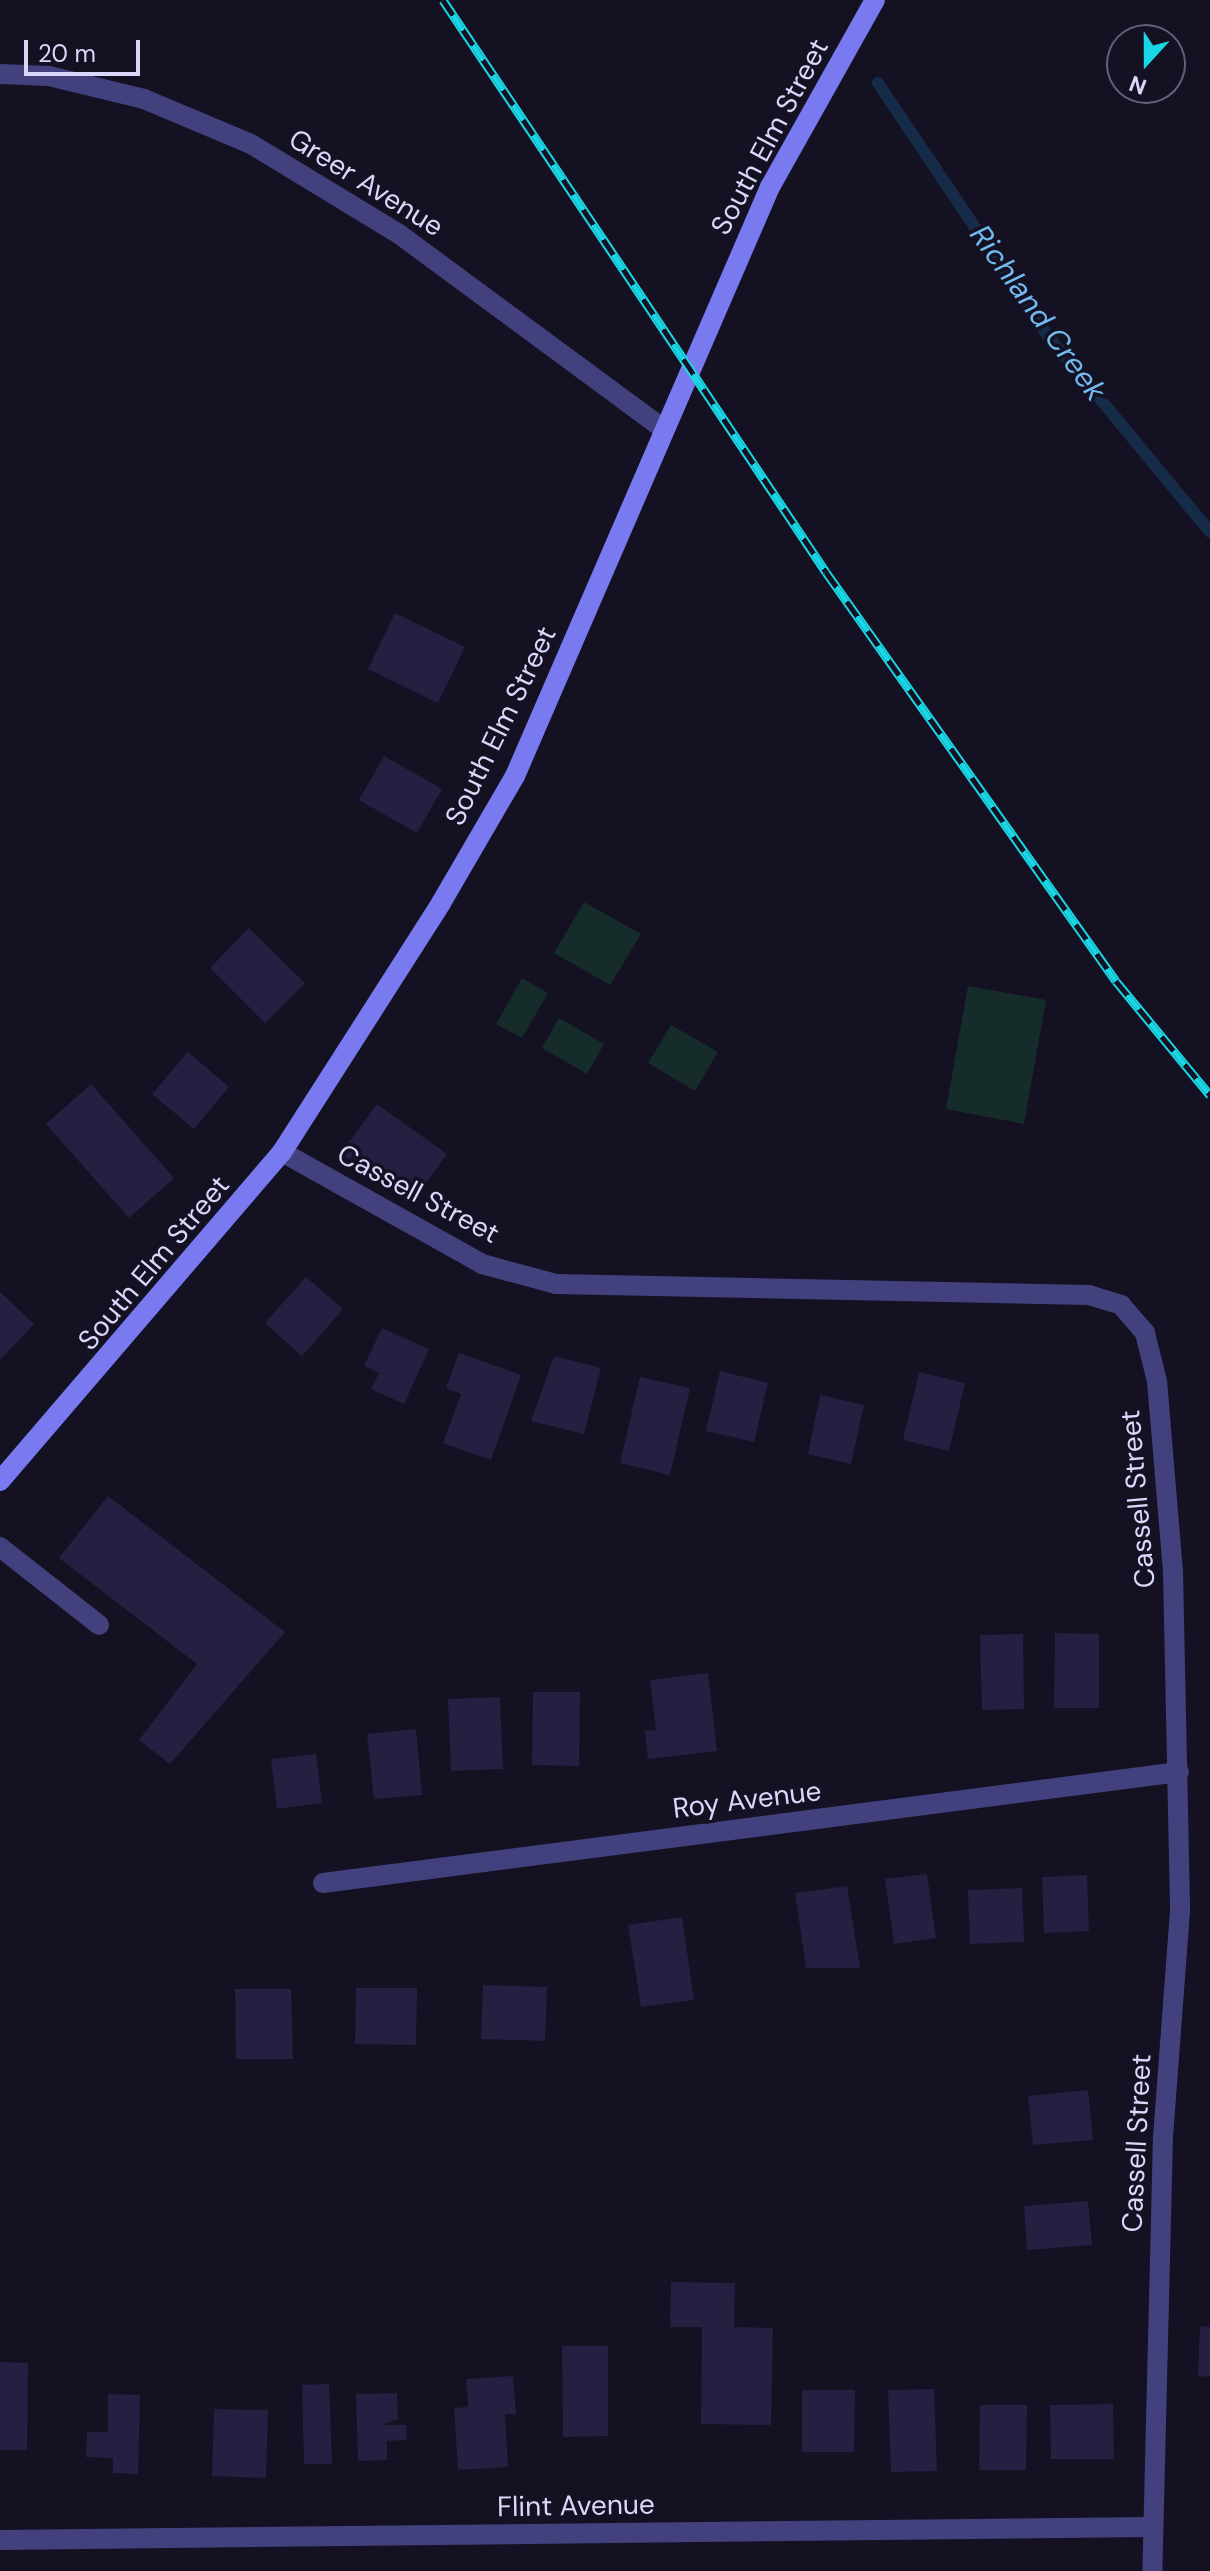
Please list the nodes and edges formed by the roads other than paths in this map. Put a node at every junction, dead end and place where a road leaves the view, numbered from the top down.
1 (875, 0) edge
2 (0, 74) edge
3 (661, 427) junction
4 (282, 1152) junction
5 (0, 1481) edge
6 (0, 1547) edge
7 (99, 1625) dead end
8 (1179, 1772) junction
9 (323, 1883) dead end
10 (1152, 2527) junction
11 (0, 2540) edge
12 (1152, 2571) edge

1 - 3 street, South Elm Street
2 - 3 street, Greer Avenue
3 - 4 street, South Elm Street
4 - 5 street, South Elm Street
4 - 8 street, Cassell Street
6 - 7 street
8 - 9 street, Roy Avenue
8 - 10 street, Cassell Street
10 - 11 street, Flint Avenue
10 - 12 street, Cassell Street

